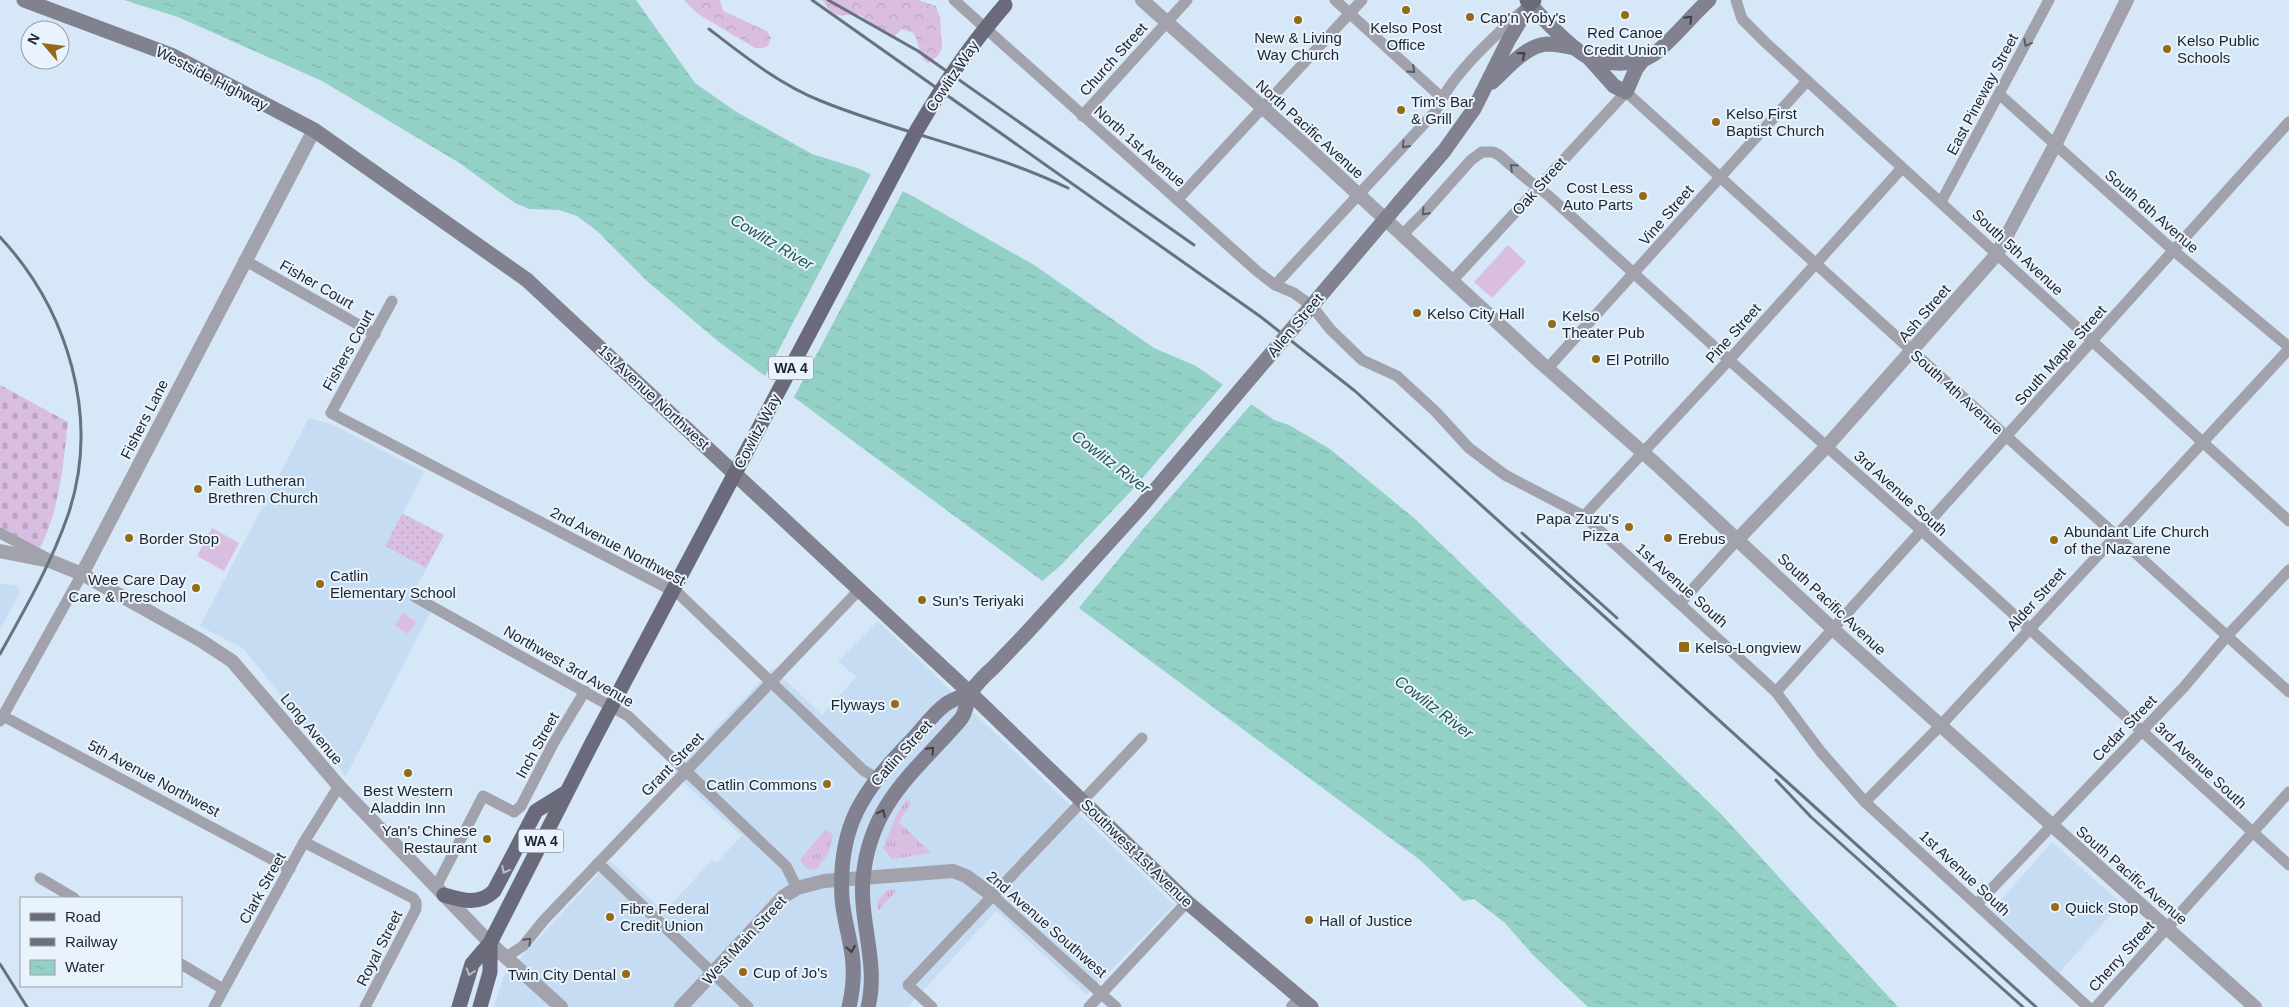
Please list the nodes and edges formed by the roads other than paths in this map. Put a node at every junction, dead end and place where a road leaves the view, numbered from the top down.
1 (24, 0) edge
2 (954, 0) edge
3 (1142, 0) edge
4 (1186, 0) edge
5 (1335, 0) edge
6 (1362, 0) edge
7 (1709, 0) edge
8 (1736, 0) edge
9 (2050, 0) edge
10 (2127, 0) edge
11 (1530, 1) edge
12 (1007, 2) edge
13 (1350, 14) junction
14 (1167, 21) junction
15 (1577, 48) junction
16 (1589, 58) junction
17 (1643, 60) junction
18 (1807, 80) junction
19 (1486, 88) junction
20 (1626, 92) junction
21 (2000, 94) junction
22 (1441, 97) junction
23 (1263, 108) junction
24 (1082, 116) junction
25 (2287, 127) edge
26 (314, 130) junction
27 (2055, 145) junction
28 (1902, 168) junction
29 (1720, 176) junction
30 (1537, 187) junction
31 (1358, 195) junction
32 (1178, 200) junction
33 (1942, 202) junction
34 (1388, 224) joint
35 (1402, 235) junction
36 (2174, 252) junction
37 (1997, 254) junction
38 (244, 260) junction
39 (1815, 263) junction
40 (1635, 273) junction
41 (1452, 281) junction
42 (1275, 285) junction
43 (392, 301) dead end
44 (1312, 306) joint
45 (374, 334) junction
46 (2092, 341) junction
47 (2289, 348) edge
48 (1911, 352) junction
49 (1729, 360) junction
50 (1547, 369) junction
51 (331, 413) joint
52 (2007, 437) junction
53 (2205, 442) junction
54 (1827, 446) junction
55 (1643, 452) junction
56 (1584, 516) junction
57 (2289, 521) edge
58 (1922, 531) junction
59 (0, 533) edge
60 (2116, 537) junction
61 (1738, 540) junction
62 (0, 551) edge
63 (50, 561) junction
64 (2289, 570) edge
65 (82, 574) junction
66 (859, 590) junction
67 (415, 597) dead end
68 (1680, 603) junction
69 (1834, 630) junction
70 (2029, 630) junction
71 (2227, 636) junction
72 (771, 684) junction
73 (586, 691) junction
74 (1776, 692) junction
75 (2289, 692) edge
76 (970, 693) junction
77 (2, 719) edge
78 (1941, 725) junction
79 (2142, 731) junction
80 (1142, 738) dead end
81 (686, 771) junction
82 (876, 778) junction
83 (339, 786) junction
84 (2289, 792) edge
85 (565, 793) junction
86 (1082, 801) junction
87 (1865, 802) junction
88 (2052, 827) junction
89 (2253, 832) junction
90 (304, 842) junction
91 (598, 864) junction
92 (2289, 866) edge
93 (290, 869) junction
94 (40, 878) dead end
95 (863, 878) junction
96 (841, 880) junction
97 (797, 888) junction
98 (440, 891) junction
99 (992, 895) junction
100 (72, 897) edge
101 (1187, 902) junction
102 (1977, 904) junction
103 (2167, 928) junction
104 (490, 943) junction
105 (506, 957) junction
106 (182, 965) edge
107 (713, 973) junction
108 (223, 989) junction
109 (1101, 993) junction
110 (1301, 1004) edge
111 (458, 1005) edge
112 (214, 1007) edge
113 (365, 1007) edge
114 (480, 1007) edge
115 (561, 1007) edge
116 (681, 1007) edge
117 (748, 1007) edge
118 (849, 1007) edge
119 (868, 1007) edge
120 (932, 1007) edge
121 (1088, 1007) edge
122 (1116, 1007) edge
123 (2088, 1007) edge
124 (2096, 1007) edge
125 (2255, 1007) edge

1 - 26 main road, Westside Highway
2 - 24 street, North 1st Avenue
3 - 14 street, North Pacific Avenue
4 - 14 street, Church Street
5 - 13 street
6 - 13 street
17 -> 7 main road
8 - 18 street, South 5th Avenue
9 -> 21 street, East Pineway Street
10 - 27 street, Ash Street
11 - 15 main road
11 - 19 main road, Allen Street
11 - 22 street
12 - 85 main road, Cowlitz Way / WA 4, bridge
13 -> 22 street
13 - 23 street
14 - 23 street, North Pacific Avenue
14 - 24 street, Church Street
15 - 16 main road
19 -> 15 main road
16 - 17 main road
16 - 20 main road
17 - 20 main road
18 - 28 street, South 5th Avenue
18 - 29 street, Vine Street
19 - 76 main road, Allen Street, bridge
20 - 29 street, South 4th Avenue
20 - 30 street, Oak Street
21 - 27 street, South 6th Avenue
21 - 33 street, East Pineway Street
22 -> 31 street
23 - 31 street, North Pacific Avenue
23 - 32 street
24 - 32 street, North 1st Avenue
25 - 36 street, South Maple Street
26 - 38 street, Fishers Lane
26 - 66 main road, 1st Avenue Northwest
27 - 36 street, South 6th Avenue
27 - 37 street, Ash Street
28 - 33 street, South 5th Avenue
28 - 39 street, Pine Street
29 - 39 street, South 4th Avenue
29 - 40 street, Vine Street
30 -> 35 street, 3rd Avenue South
30 - 40 street, 3rd Avenue South
30 - 41 street, Oak Street
31 - 34 street, North Pacific Avenue
31 - 42 street
32 - 42 street, North 1st Avenue
33 - 37 street, South 5th Avenue
34 - 35 street, South Pacific Avenue
35 - 41 street, South Pacific Avenue
36 - 46 street, South Maple Street
36 - 47 street, South 6th Avenue
37 - 46 street, South 5th Avenue
37 - 48 street, Ash Street
38 - 45 street, Fisher Court
38 - 65 street, Fishers Lane
39 - 48 street, South 4th Avenue
39 - 49 street, Pine Street
40 - 49 street, 3rd Avenue South
40 - 50 street, Vine Street
41 - 50 street, South Pacific Avenue
42 - 44 street, North 1st Avenue
43 - 45 street, Fishers Court
44 - 56 street, 1st Avenue South
45 - 51 street, Fishers Court
46 - 52 street, South Maple Street
46 - 53 street, South 5th Avenue
47 - 53 street, Alder Street
48 - 52 street, South 4th Avenue
48 - 54 street, Ash Street
49 - 54 street, 3rd Avenue South
49 - 55 street, Pine Street
50 - 55 street, South Pacific Avenue
51 - 72 street, 2nd Avenue Northwest
52 - 58 street, South Maple Street
52 - 60 street, South 4th Avenue
53 - 57 street, South 5th Avenue
53 - 60 street, Alder Street
54 - 58 street, 3rd Avenue South
54 - 61 street, Ash Street
55 - 56 street, Pine Street
55 - 61 street, South Pacific Avenue
56 - 68 street, 1st Avenue South
58 - 69 street, South Maple Street
58 - 70 street, 3rd Avenue South
59 - 63 street
60 - 70 street, Alder Street
60 - 71 street, South 4th Avenue
61 - 68 street, Ash Street
61 - 69 street, South Pacific Avenue
62 - 63 street, Long Avenue
63 - 65 street, Long Avenue
64 - 71 street, Cedar Street
65 - 77 street, Fishers Lane
65 - 83 street, Long Avenue
66 - 72 street, Grant Street
66 - 76 main road, 1st Avenue Northwest
67 - 73 street, Northwest 3rd Avenue
68 - 74 street, 1st Avenue South
69 - 74 street, South Maple Street
69 - 78 street, South Pacific Avenue
70 - 78 street, Alder Street
70 - 79 street, 3rd Avenue South
71 - 75 street, South 4th Avenue
71 - 79 street, Cedar Street
72 - 81 street, Grant Street
72 - 82 street, 2nd Avenue Northwest
73 - 81 street, Northwest 3rd Avenue
73 - 98 street, Inch Street
74 - 87 street, 1st Avenue South
76 - 82 main road, Catlin Street
76 - 86 main road, Southwest 1st Avenue
95 -> 76 main road
77 - 93 street, 5th Avenue Northwest
78 - 87 street, Alder Street
78 - 88 street, South Pacific Avenue
79 - 88 street, Cedar Street
79 - 89 street, 3rd Avenue South
80 - 86 street
81 - 91 street, Grant Street
81 - 97 street, Northwest 3rd Avenue
82 - 96 main road, Catlin Street
83 - 90 street, Clark Street
83 - 98 street, Long Avenue
84 - 89 street, Cherry Street
85 -> 98 main road
85 - 104 main road, WA 4
86 - 99 street
86 - 101 main road, Southwest 1st Avenue
87 - 102 street, 1st Avenue South
88 - 102 street, Cedar Street
88 - 103 street, South Pacific Avenue
89 - 92 street, 3rd Avenue South
89 - 103 street, Cherry Street
90 - 93 street, Clark Street
90 - 113 street, Royal Street
105 -> 91 street, Grant Street
91 - 107 street
93 - 108 street, Clark Street
94 - 100 street
95 - 96 street, West Main Street
95 - 99 street, 2nd Avenue Southwest
95 - 119 main road
96 - 97 street, West Main Street
96 -> 118 main road, Catlin Street
97 - 107 street, West Main Street
98 - 104 street, Long Avenue
99 - 109 street, 2nd Avenue Southwest
99 - 120 street
101 - 109 street
101 - 110 main road, Southwest 1st Avenue
102 - 123 street, 1st Avenue South
103 - 124 street, Cherry Street
103 - 125 street, South Pacific Avenue
104 - 105 street
104 -> 111 main road, WA 4
104 - 114 main road, WA 4
105 - 115 street
106 - 108 street
107 - 116 street, West Main Street
107 - 117 street
108 - 112 street, Clark Street
109 - 121 street
109 - 122 street, 2nd Avenue Southwest

